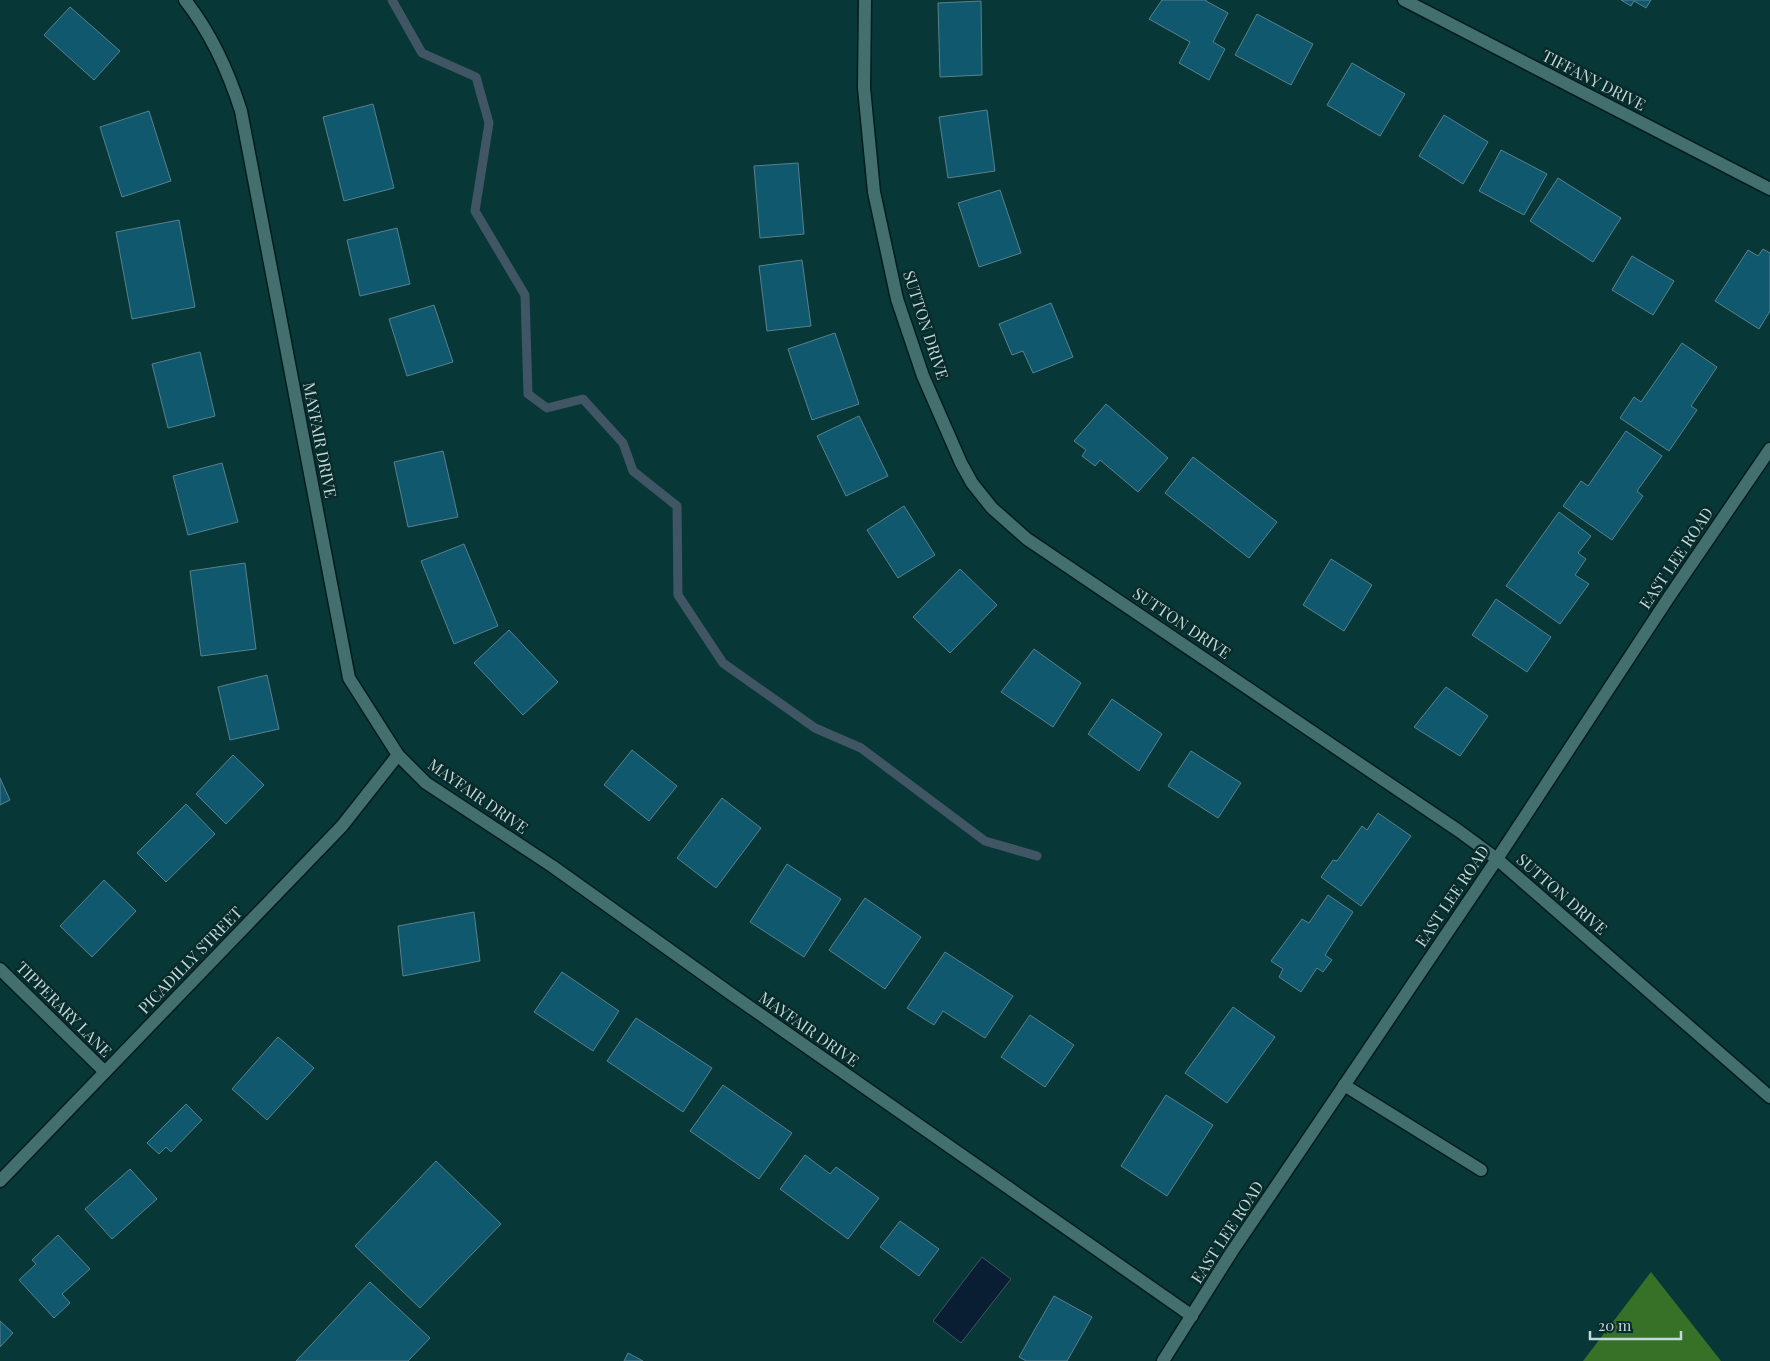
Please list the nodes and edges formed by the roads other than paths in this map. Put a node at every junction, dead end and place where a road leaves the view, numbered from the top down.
1 (185, 0) edge
2 (865, 0) edge
3 (1404, 0) edge
4 (1770, 189) edge
5 (1770, 449) edge
6 (398, 756) junction
7 (1496, 859) junction
8 (0, 969) edge
9 (105, 1072) junction
10 (1344, 1085) junction
11 (1770, 1097) edge
12 (1481, 1170) dead end
13 (0, 1181) edge
14 (1192, 1316) junction
15 (1163, 1361) edge

1 - 6 street, MAYFAIR DRIVE
2 - 7 street, SUTTON DRIVE
3 - 4 street, TIFFANY DRIVE
5 - 7 street, EAST LEE ROAD
6 - 9 street, PICADILLY STREET
6 - 14 street, MAYFAIR DRIVE
7 - 10 street, EAST LEE ROAD
7 - 11 street, SUTTON DRIVE
8 - 9 street, TIPPERARY LANE
9 - 13 street, PICADILLY STREET
10 - 12 street
10 - 14 street, EAST LEE ROAD
14 - 15 street, EAST LEE ROAD

